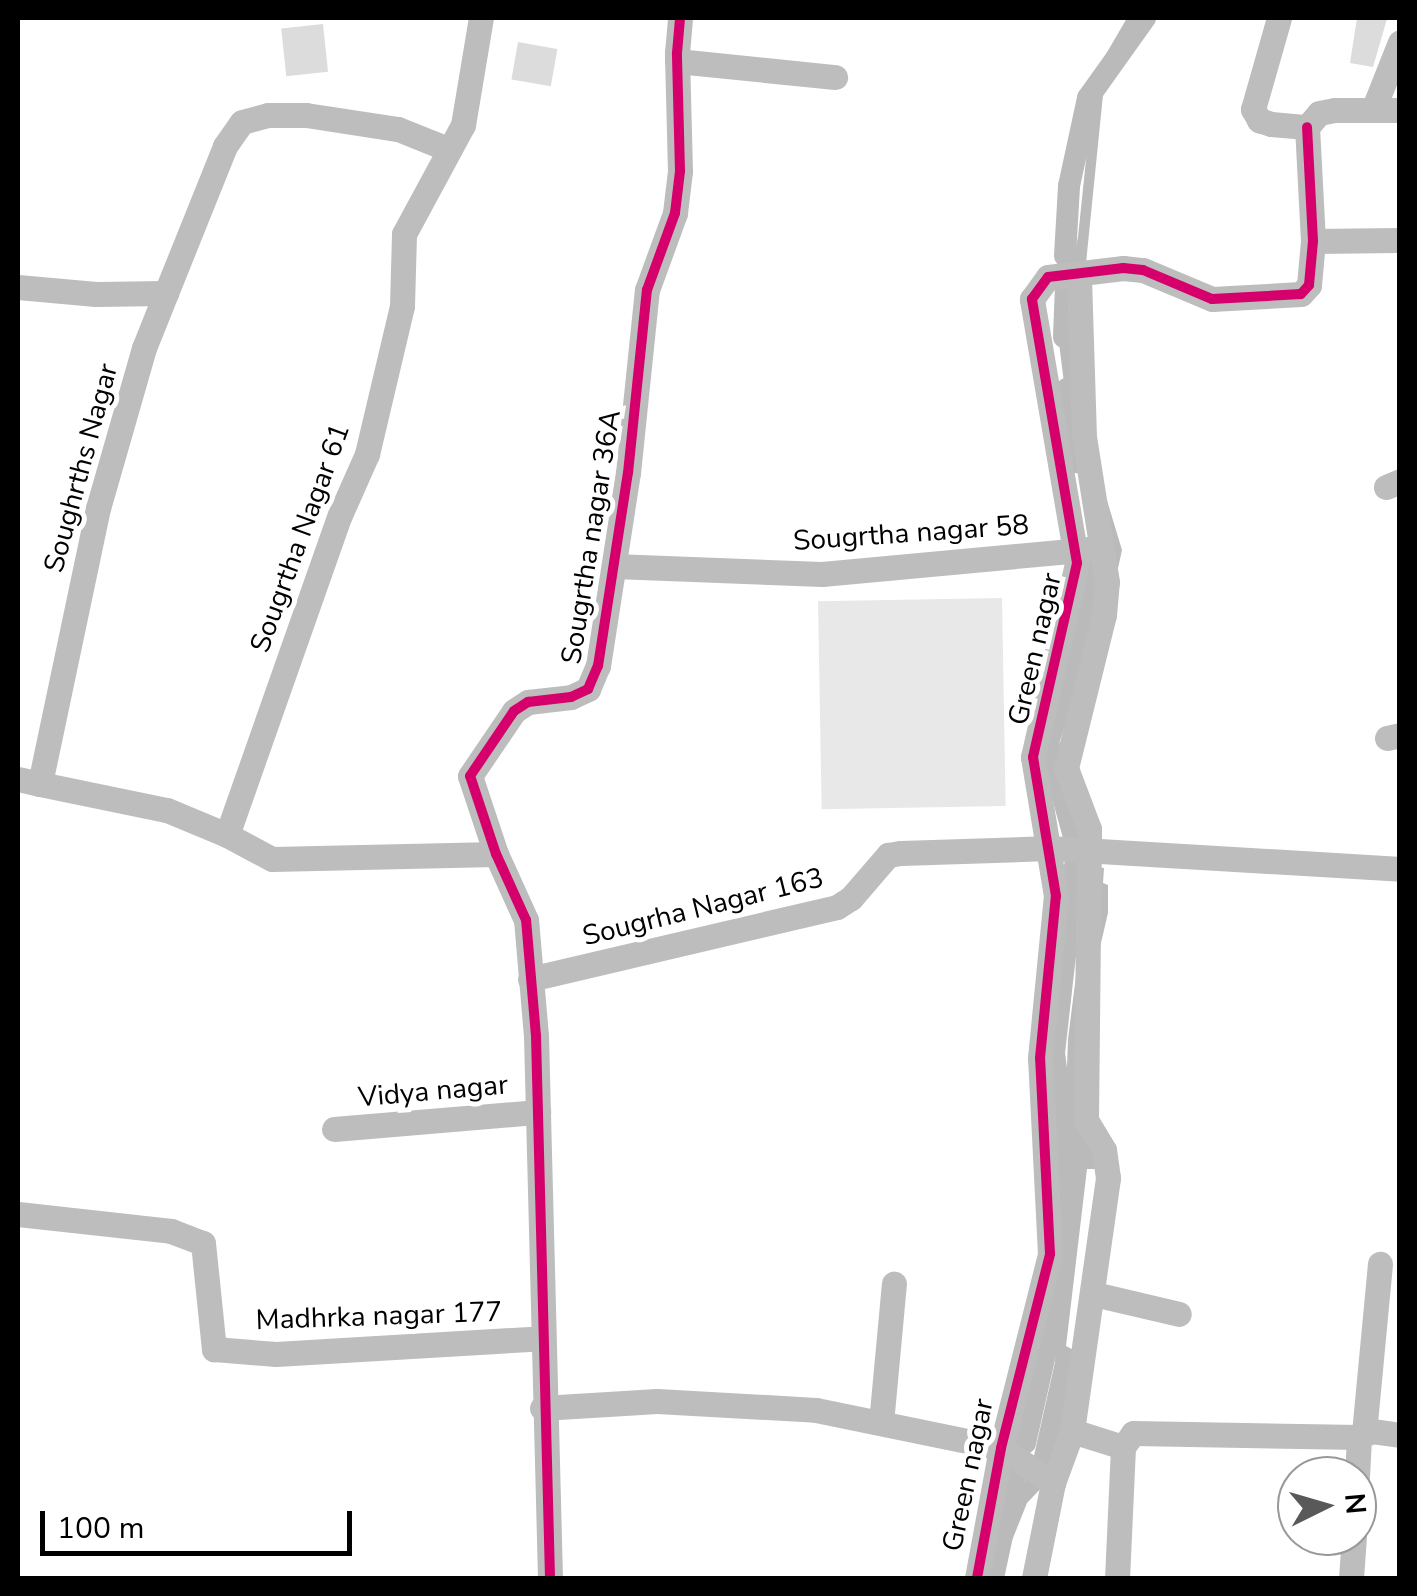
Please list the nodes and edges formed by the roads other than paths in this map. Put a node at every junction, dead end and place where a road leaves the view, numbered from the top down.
1 (481, 18) edge
2 (680, 18) edge
3 (1279, 18) edge
4 (1400, 42) edge
5 (677, 60) junction
6 (835, 78) dead end
7 (1373, 110) junction
8 (1400, 110) edge
9 (1308, 127) junction
10 (448, 149) junction
11 (1400, 240) edge
12 (1313, 242) junction
13 (1079, 274) junction
14 (18, 287) edge
15 (166, 293) junction
16 (1084, 550) junction
17 (614, 566) junction
18 (29, 781) edge
19 (226, 835) junction
20 (1048, 848) junction
21 (1090, 850) junction
22 (496, 854) junction
23 (1400, 869) edge
24 (530, 979) junction
25 (538, 1112) junction
26 (334, 1129) dead end
27 (18, 1214) edge
28 (1380, 1264) dead end
29 (894, 1284) dead end
30 (1094, 1294) junction
31 (1179, 1314) dead end
32 (543, 1338) junction
33 (542, 1408) junction
34 (881, 1423) junction
35 (1072, 1431) junction
36 (1362, 1435) junction
37 (1400, 1435) edge
38 (1123, 1447) junction
39 (1001, 1448) junction
40 (1359, 1456) edge
41 (1053, 1483) junction
42 (550, 1578) edge
43 (977, 1578) edge
44 (1034, 1578) edge
45 (1117, 1578) edge

1 - 10 street, Sougrtha Nagar 61
2 - 5 street, Sougrtha nagar 36A
3 - 9 street
4 - 7 street
5 - 6 street
5 - 17 street, Sougrtha nagar 36A
7 - 8 street
7 - 9 street
9 - 12 street, Green nagar
10 - 15 street, Soughrths Nagar
10 - 19 street, Sougrtha Nagar 61
11 - 12 street
12 - 13 street, Green nagar
13 - 16 street, Green nagar
13 - 21 street, Green nagar
14 - 15 street
15 - 18 street, Soughrths Nagar
16 - 17 street, Sougrtha nagar 58
16 - 20 street, Green nagar
17 - 22 street, Sougrtha nagar 36A
18 - 19 street
19 - 22 street
20 - 21 street, Sougrha Nagar 163
20 - 24 street, Sougrha Nagar 163
20 - 39 street, Green nagar
21 - 23 street, Sougrha Nagar 163
21 - 30 street, Green nagar
22 - 24 street, Sougrtha nagar 36A
24 - 25 street, Sougrtha nagar 36A
25 - 26 street, Vidya nagar
25 - 32 street, Sougrtha nagar 36A
27 - 32 street, Madhrka nagar 177
28 - 36 street
29 - 34 street
30 - 31 street
30 - 35 street, Green nagar
32 - 33 street, Sougrtha nagar 36A
33 - 34 street
33 - 42 street, Sougrtha nagar 36A
34 - 39 street
35 - 38 street
35 - 41 street, Green nagar
36 - 37 street
36 - 38 street
36 - 40 street
38 - 45 street
39 - 41 street
39 - 43 street, Green nagar
41 - 44 street

